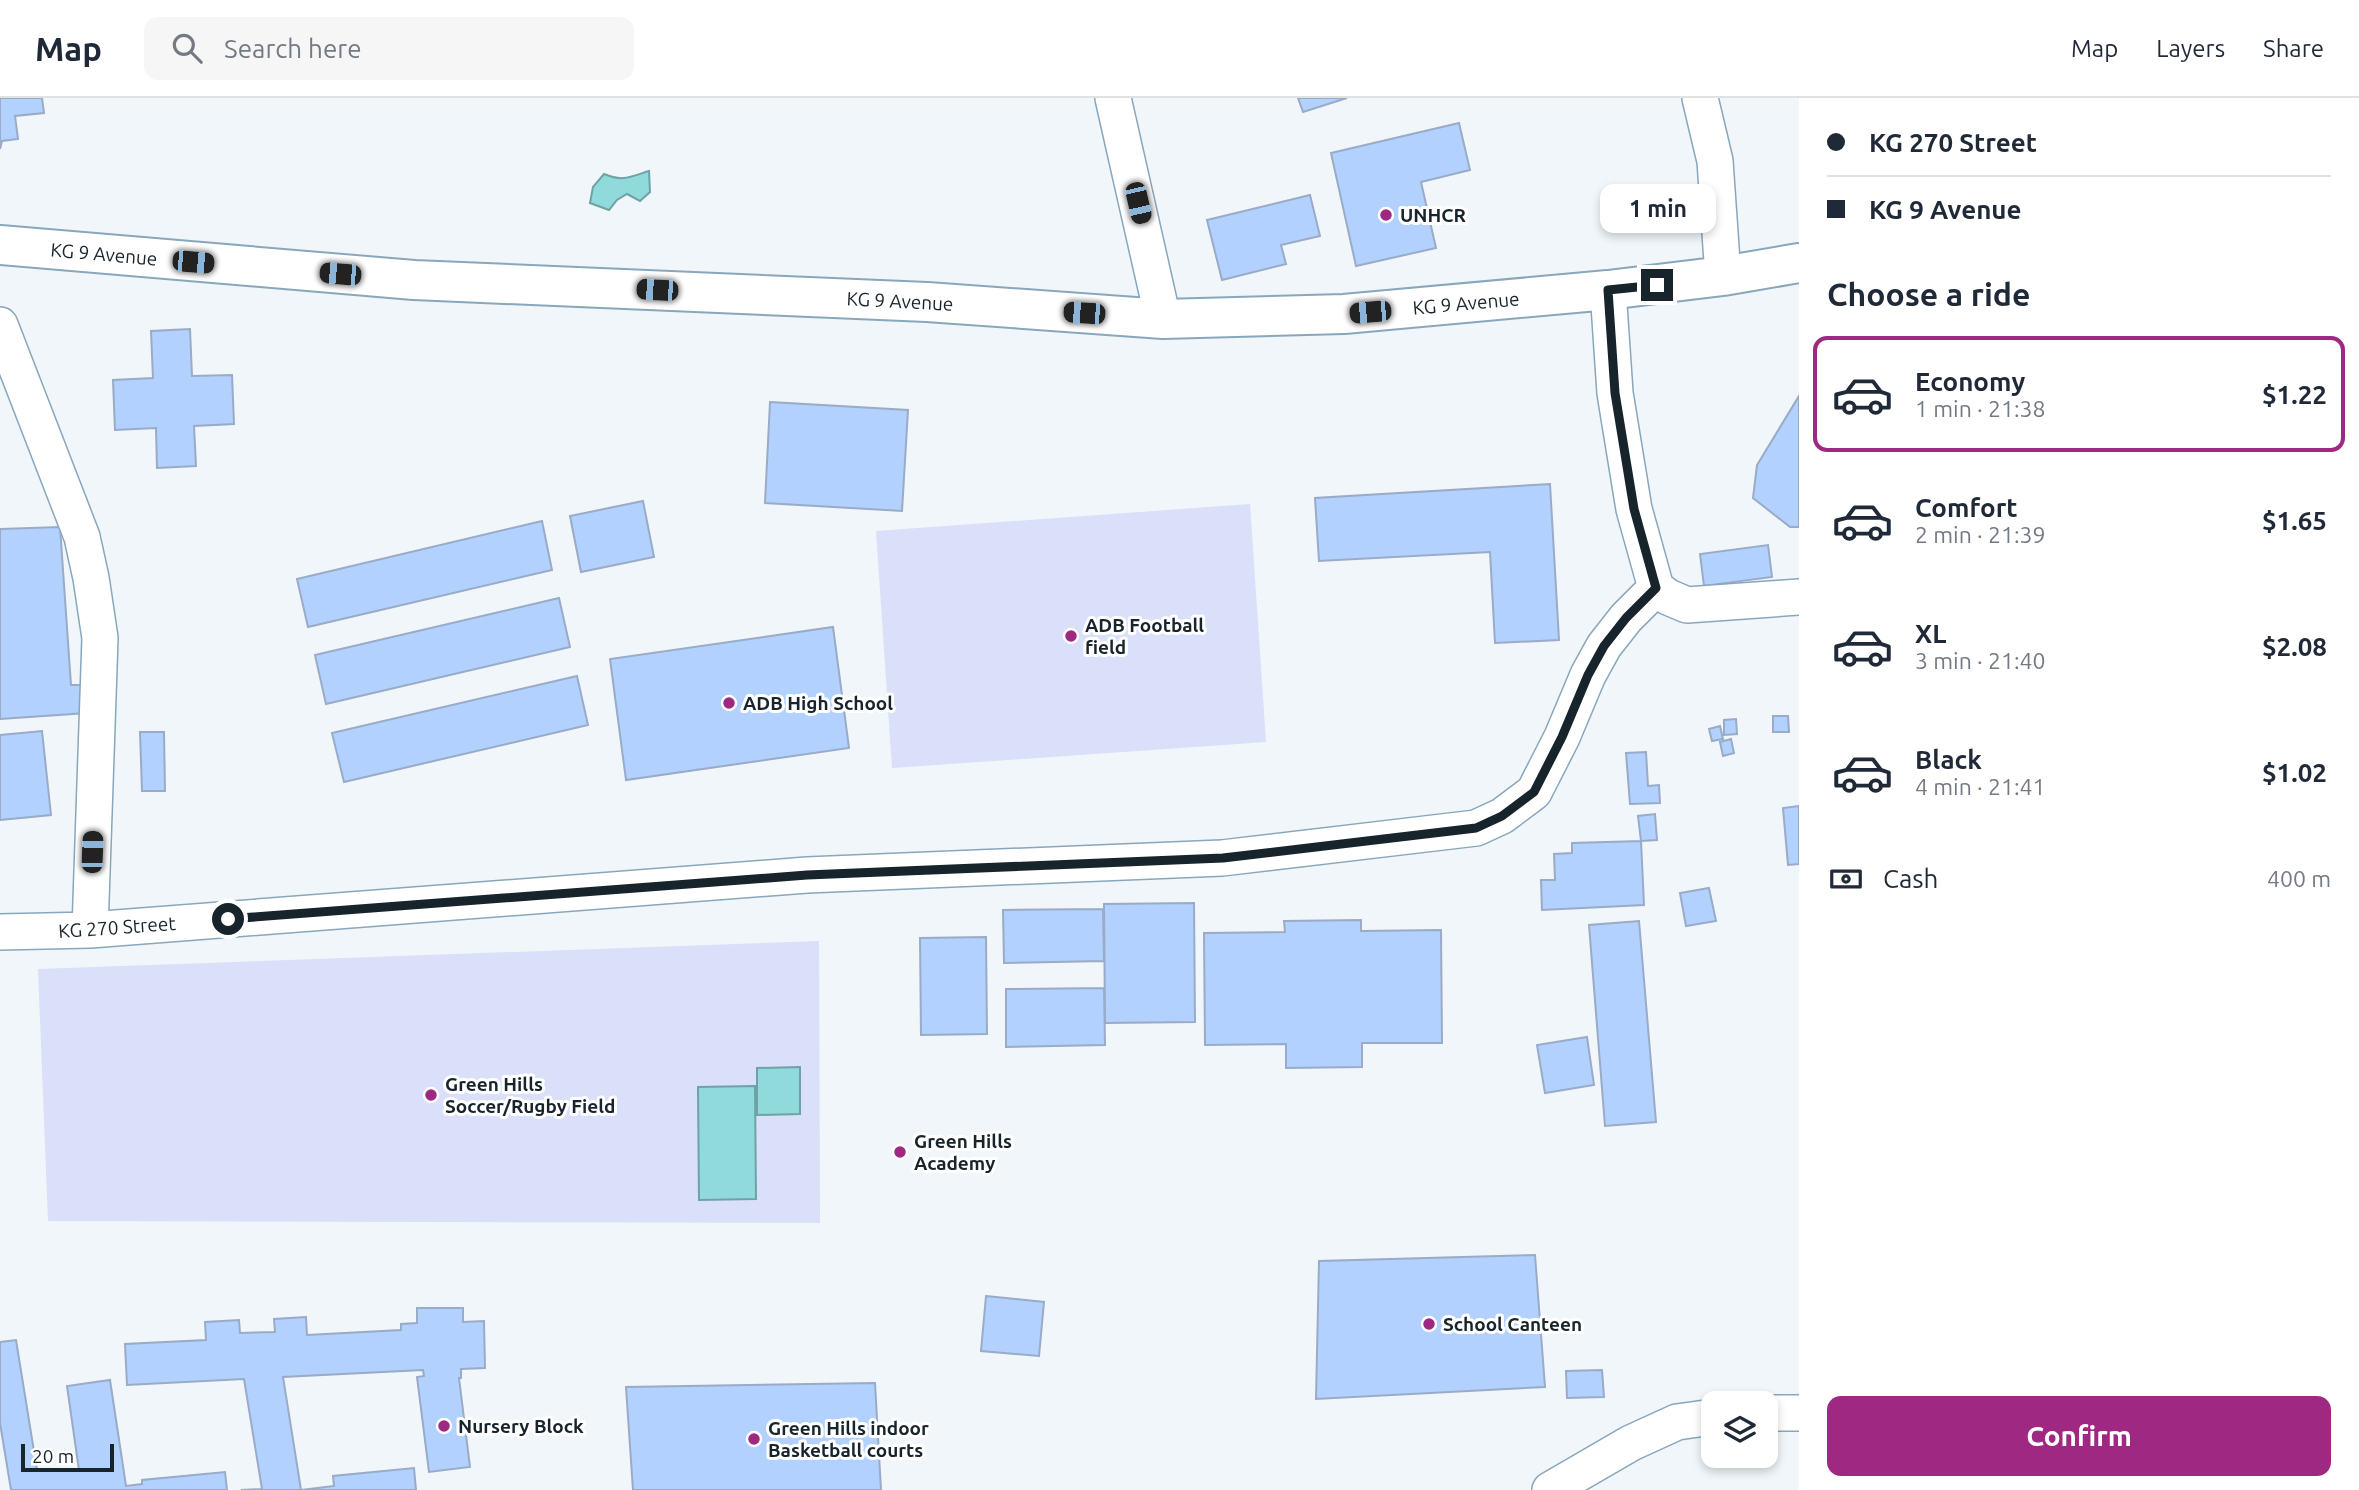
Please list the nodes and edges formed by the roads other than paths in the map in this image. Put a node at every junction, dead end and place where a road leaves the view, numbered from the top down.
1 (1113, 98) edge
2 (1700, 98) edge
3 (0, 245) edge
4 (1799, 263) edge
5 (1723, 276) junction
6 (1608, 290) junction
7 (1163, 319) junction
8 (0, 325) edge
9 (1656, 588) junction
10 (1799, 597) edge
11 (90, 930) junction
12 (0, 932) edge
13 (1778, 1413) edge
14 (1799, 1413) edge
15 (1701, 1419) edge
16 (1550, 1490) edge

1 - 7 street
2 - 5 street
3 - 7 main road, KG 9 Avenue
4 - 5 main road, KG 9 Avenue
5 - 6 main road, KG 9 Avenue
6 - 7 main road, KG 9 Avenue
6 - 9 street
8 - 11 street
9 - 10 street
9 - 11 street, KG 270 Street
11 - 12 street, KG 270 Street
13 - 14 street
15 - 16 street

